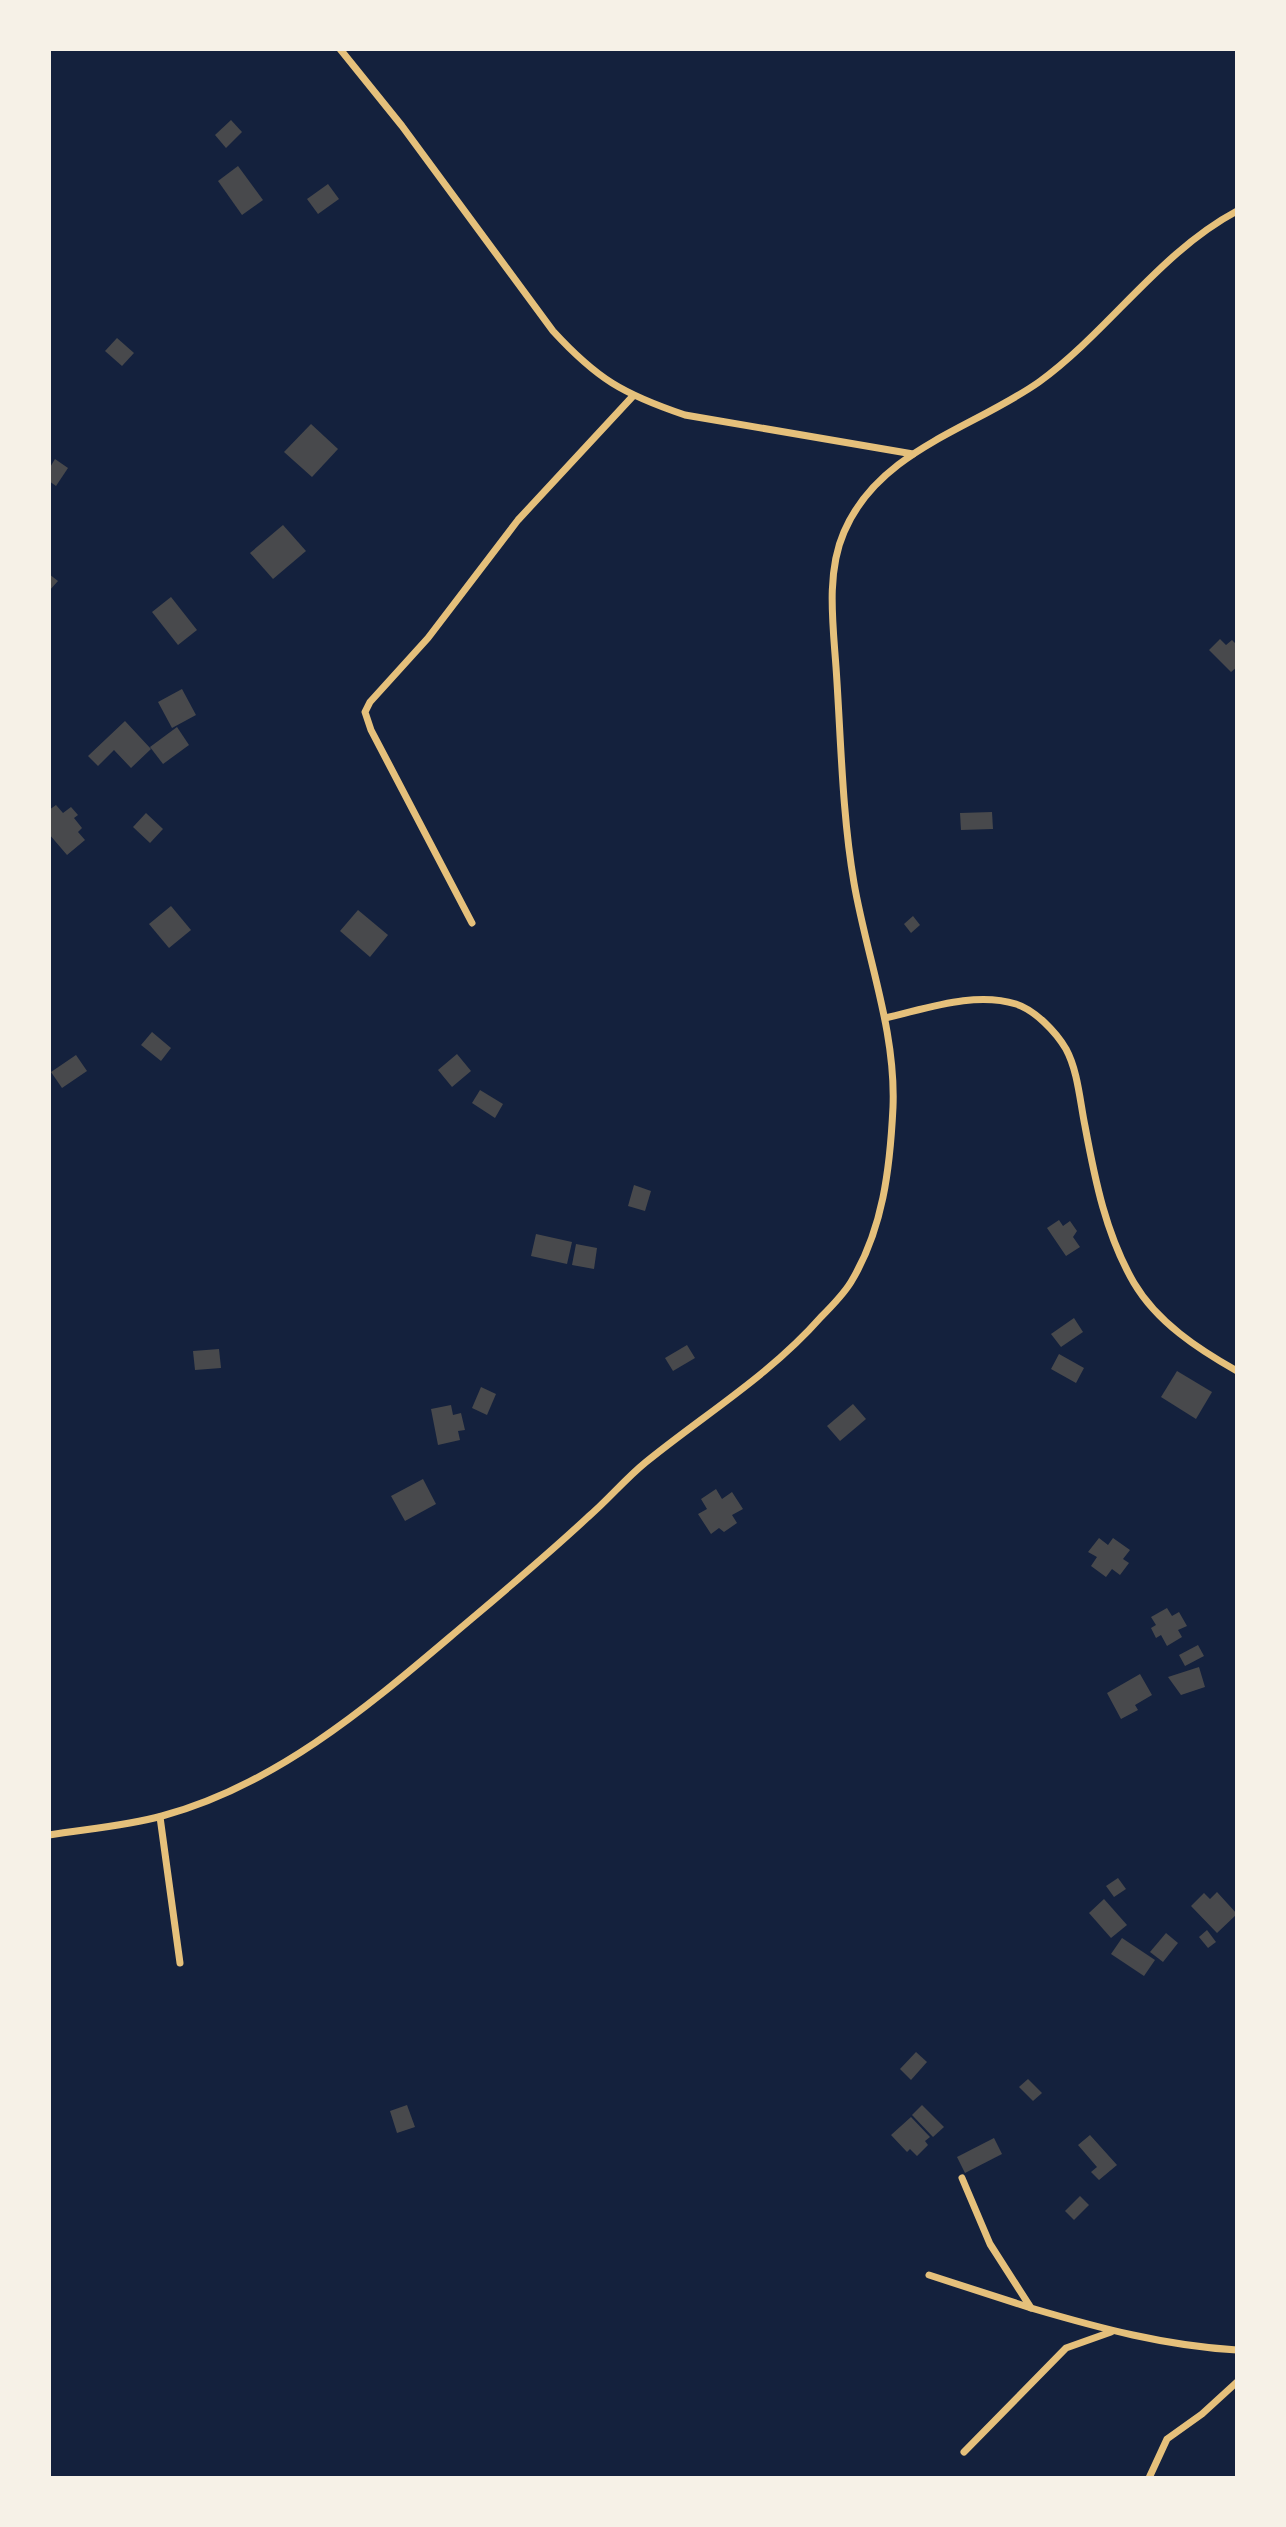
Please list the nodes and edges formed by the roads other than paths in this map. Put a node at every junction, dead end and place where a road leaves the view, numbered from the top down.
1 (340, 49) edge
2 (1237, 211) edge
3 (633, 396) junction
4 (913, 454) junction
5 (472, 923) dead end
6 (885, 1018) junction
7 (1237, 1371) edge
8 (160, 1816) junction
9 (49, 1835) edge
10 (180, 1963) dead end
11 (962, 2178) dead end
12 (929, 2275) dead end
13 (1031, 2308) junction
14 (1112, 2332) junction
15 (1237, 2350) edge
16 (1237, 2382) edge
17 (964, 2452) dead end
18 (1148, 2477) edge

1 - 3 street
2 - 4 street
3 - 4 street
3 - 5 street
4 - 6 street
6 - 7 street
6 - 8 street
8 - 9 street
8 - 10 street
11 - 13 street
12 - 13 street
13 - 14 street
14 - 15 street
14 - 17 street
16 - 18 street

